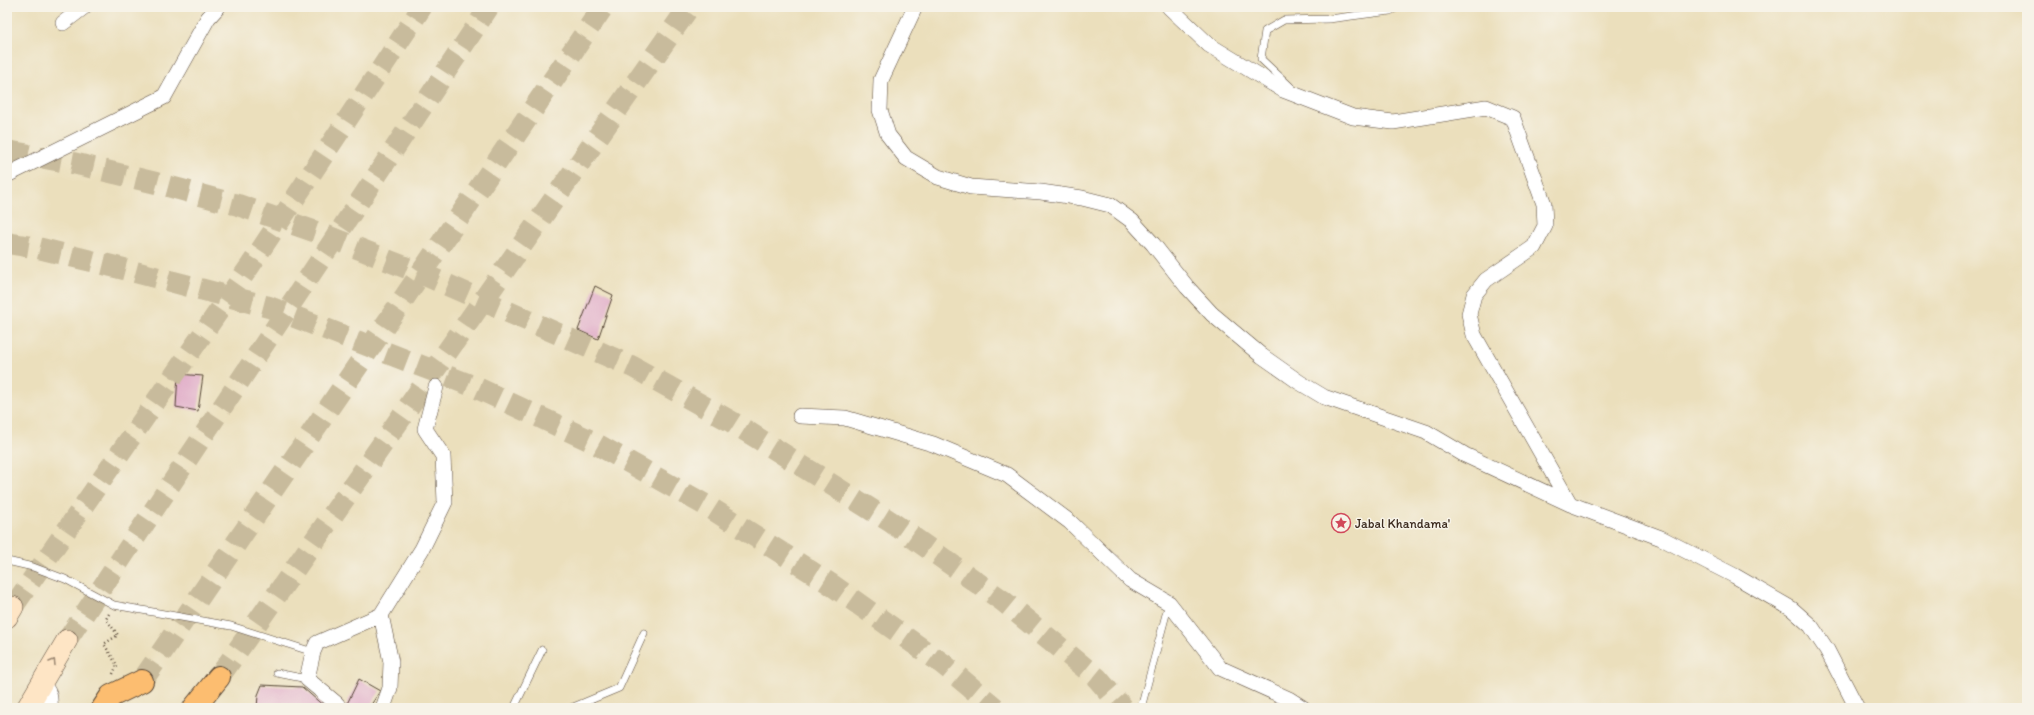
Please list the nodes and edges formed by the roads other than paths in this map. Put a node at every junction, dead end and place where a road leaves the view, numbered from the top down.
1 (84, 7) edge
2 (218, 7) edge
3 (915, 7) edge
4 (1169, 7) edge
5 (1398, 7) edge
6 (63, 23) dead end
7 (1303, 98) junction
8 (7, 175) edge
9 (436, 387) tunnel mouth
10 (800, 416) dead end
11 (1570, 504) junction
12 (7, 561) edge
13 (1169, 603) junction
14 (381, 615) junction
15 (644, 633) dead end
16 (67, 640) tunnel mouth
17 (542, 650) dead end
18 (313, 652) junction
19 (277, 673) dead end
20 (219, 677) tunnel mouth
21 (307, 679) junction
22 (41, 684) junction
23 (26, 708) edge
24 (50, 708) edge
25 (103, 708) edge
26 (122, 708) edge
27 (194, 708) edge
28 (335, 708) edge
29 (383, 708) edge
30 (514, 708) edge
31 (571, 708) edge
32 (1141, 708) edge
33 (1303, 708) edge
34 (1857, 708) edge

1 - 6 street
2 - 8 street
3 - 11 street
4 - 7 street
5 - 7 lane
7 - 11 street
9 - 14 street
10 - 13 street
11 - 34 street
12 - 18 lane
13 - 32 lane
13 - 33 street
14 - 18 street
14 - 29 street
15 - 31 lane
22 -> 16 main road
17 - 30 lane
18 - 21 street
19 - 21 lane
20 - 27 highway
21 - 28 street
22 - 23 main road
22 - 24 street
25 - 26 highway

